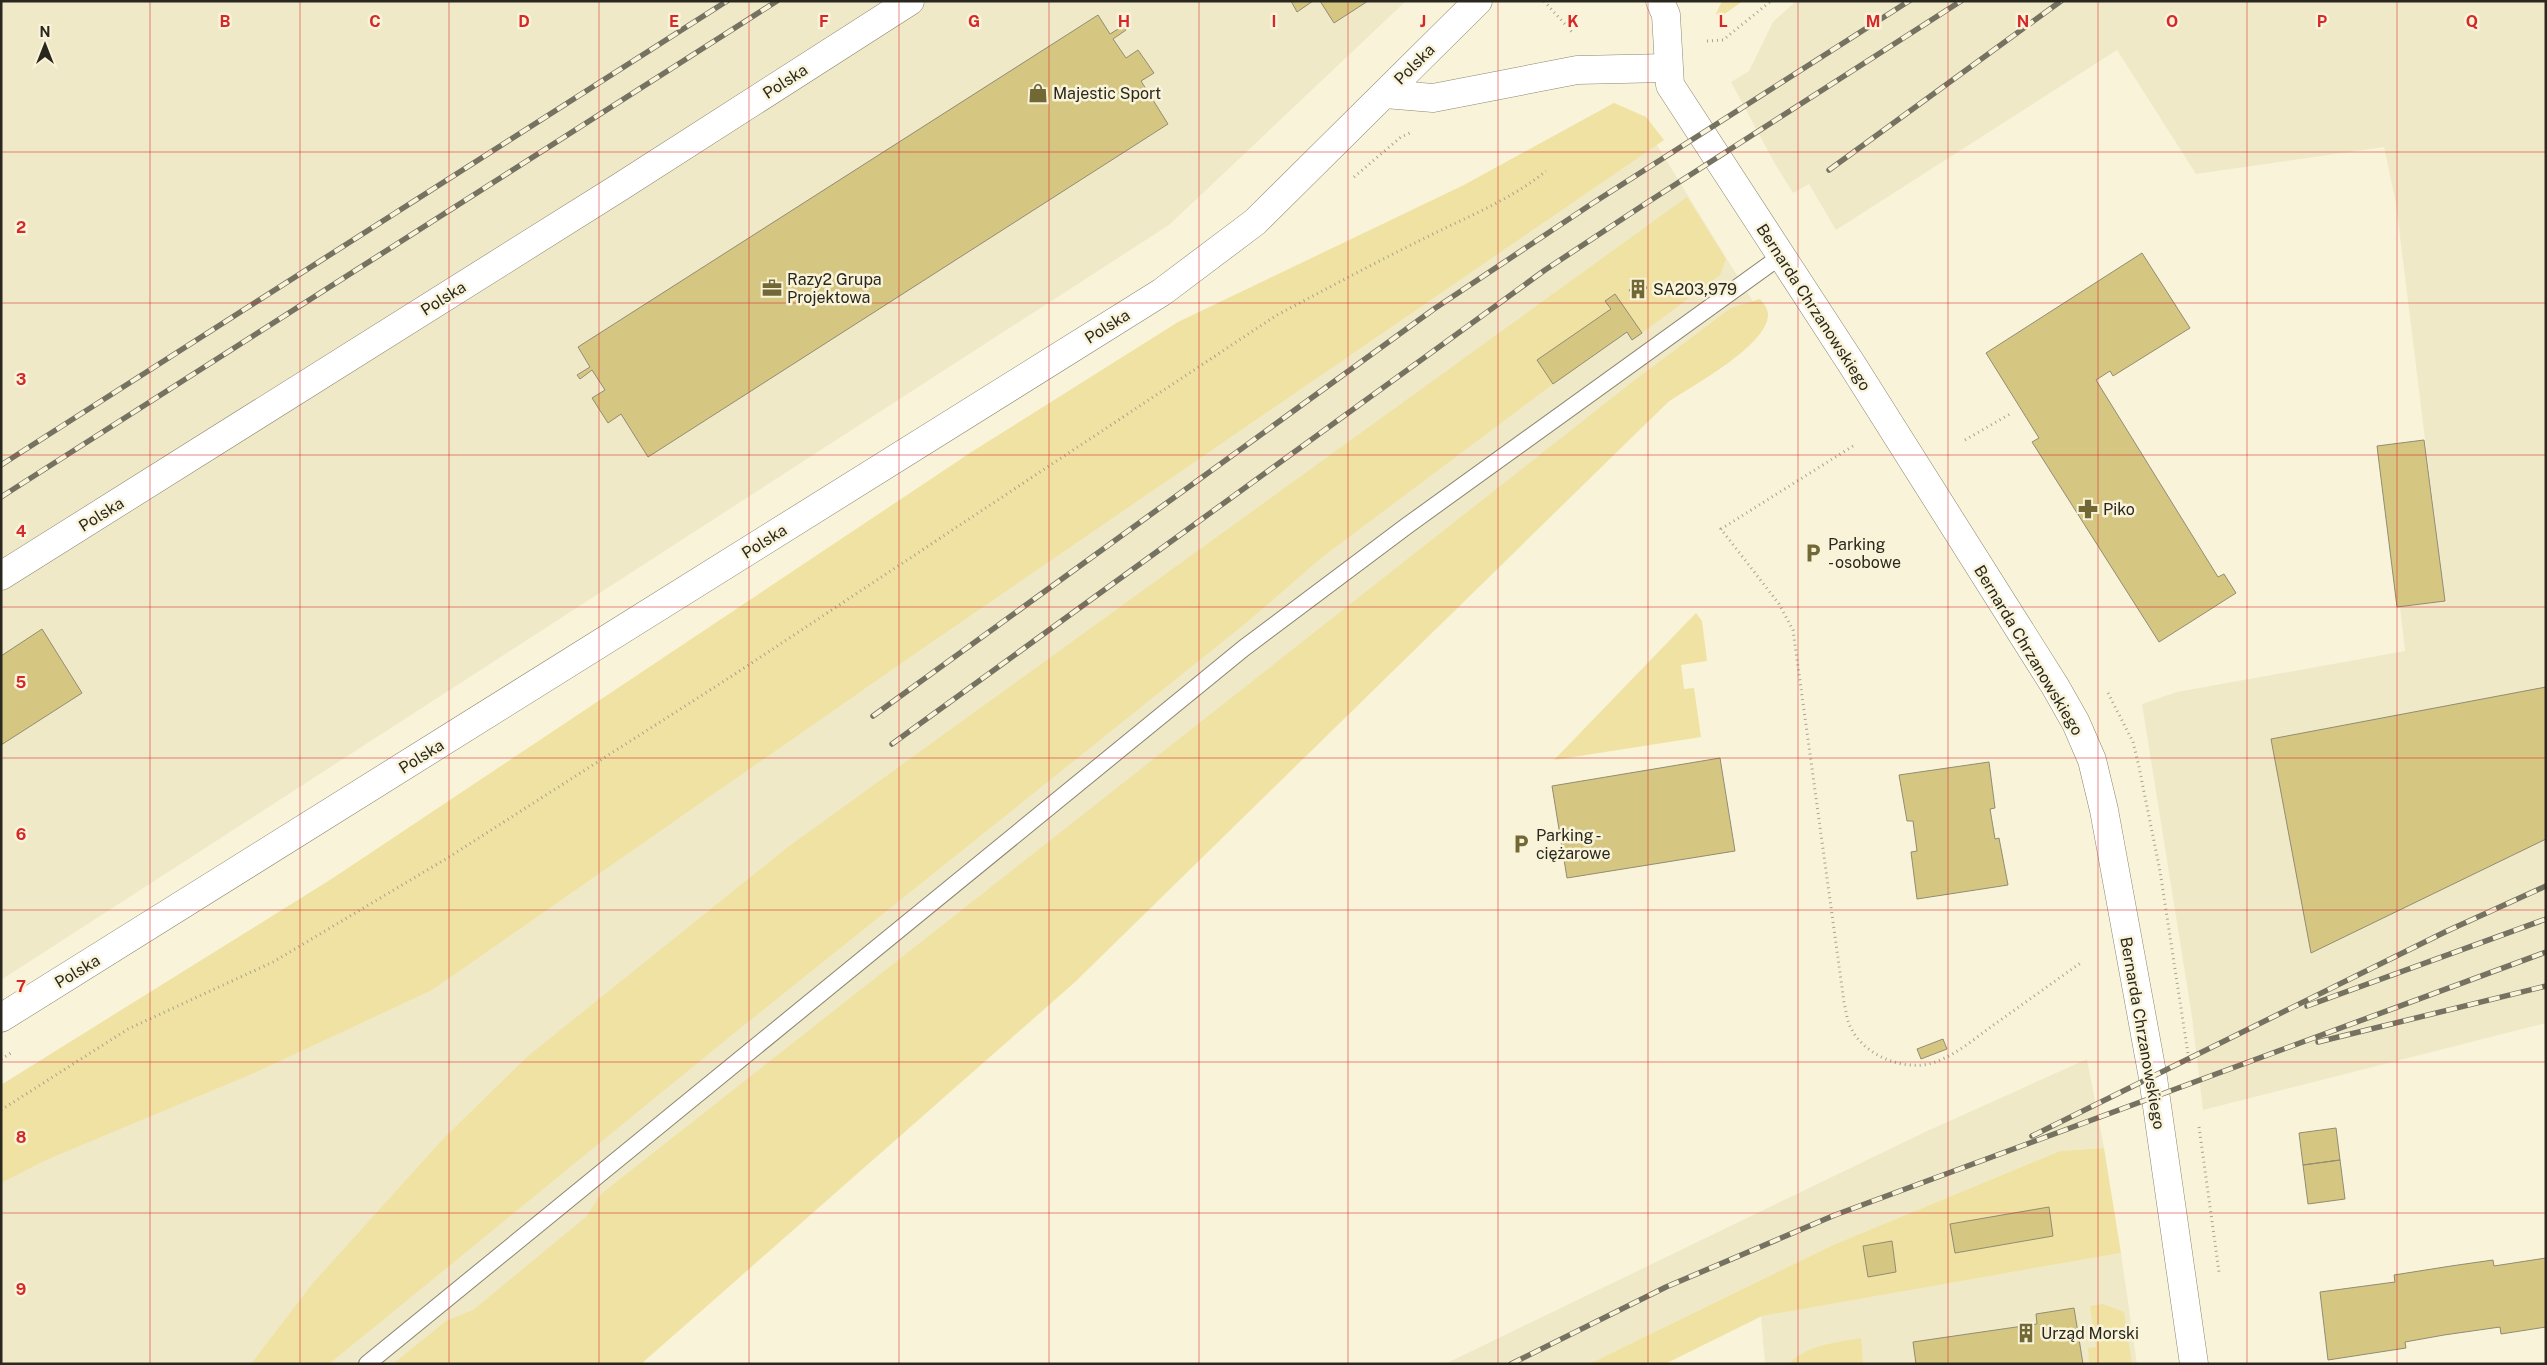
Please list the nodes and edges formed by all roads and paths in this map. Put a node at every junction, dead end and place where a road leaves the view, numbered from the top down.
1 (910, 1) edge
2 (1478, 1) edge
3 (1544, 1) edge
4 (1771, 1) edge
5 (1667, 6) edge
6 (1582, 33) dead end
7 (1708, 41) dead end
8 (1667, 68) junction
9 (1385, 94) junction
10 (1546, 171) dead end
11 (1781, 256) junction
12 (2010, 414) dead end
13 (1965, 440) dead end
14 (1853, 446) dead end
15 (1, 576) edge
16 (2082, 962) dead end
17 (1, 1018) edge
18 (1, 1110) edge
19 (367, 1364) edge
20 (2194, 1364) edge

1 - 15 main road, Polska
2 - 9 main road, Polska
3 - 6 path
4 - 7 path
5 - 8 main road, Bernarda Chrzanowskiego
8 - 9 main road
8 - 11 main road, Bernarda Chrzanowskiego
9 - 17 main road, Polska
10 - 18 path
11 - 19 lane
11 - 20 main road, Bernarda Chrzanowskiego
12 - 13 path
14 - 16 path

